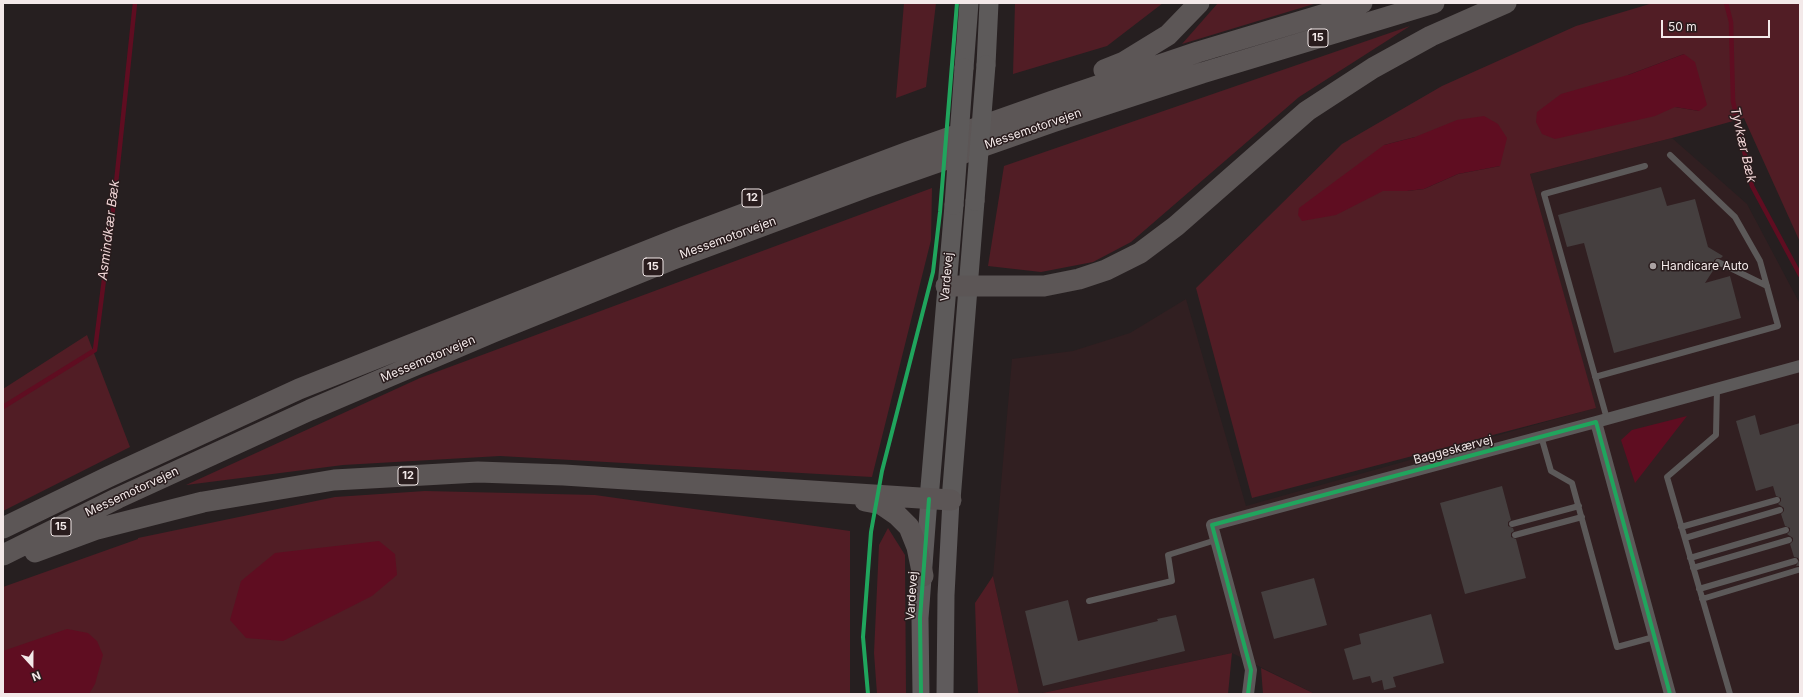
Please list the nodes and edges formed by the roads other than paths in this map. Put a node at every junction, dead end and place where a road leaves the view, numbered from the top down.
1 (969, 3) edge
2 (990, 3) edge
3 (1199, 3) edge
4 (1362, 3) edge
5 (1434, 3) edge
6 (1506, 3) edge
7 (1670, 155) dead end
8 (1645, 166) dead end
9 (1718, 262) dead end
10 (946, 286) junction
11 (968, 286) junction
12 (1767, 286) junction
13 (1800, 366) edge
14 (1595, 377) junction
15 (1717, 388) junction
16 (299, 389) junction
17 (1601, 420) junction
18 (1541, 436) junction
19 (823, 492) junction
20 (929, 499) junction
21 (951, 500) junction
22 (1777, 500) dead end
23 (1579, 506) junction
24 (1780, 510) dead end
25 (1582, 517) junction
26 (1512, 524) dead end
27 (1681, 527) junction
28 (3, 528) edge
29 (1786, 530) dead end
30 (1515, 535) dead end
31 (1684, 538) junction
32 (1216, 540) junction
33 (1789, 540) dead end
34 (3, 555) edge
35 (1690, 558) junction
36 (1795, 561) dead end
37 (3, 564) edge
38 (1693, 568) junction
39 (1798, 570) dead end
40 (923, 576) junction
41 (1699, 589) junction
42 (1702, 599) junction
43 (1089, 601) dead end
44 (1654, 637) junction
45 (921, 694) edge
46 (945, 694) edge
47 (1248, 694) edge
48 (1670, 694) edge
49 (1730, 694) edge

1 - 10 main road, Vardevej, bridge
2 - 11 main road, Vardevej, bridge
3 - 16 highway, 12
4 - 16 highway, Messemotorvejen / 15
5 - 34 highway, Messemotorvejen / 15
6 - 11 highway
7 - 12 lane
8 - 14 lane
9 - 12 lane
10 - 11 highway
10 - 20 main road, Vardevej
11 - 21 main road, Vardevej
12 - 14 lane
13 - 15 street, Baggeskærvej
14 - 17 lane
15 - 17 street, Baggeskærvej
15 - 27 lane
16 - 28 highway, Messemotorvejen / 12
17 - 18 street, Baggeskærvej
17 - 44 street
18 - 23 lane
18 - 32 street, Baggeskærvej
19 - 20 highway, 12
19 - 37 highway, 12
19 - 40 highway
20 - 21 highway, 12
20 - 40 street, Vardevej
21 - 46 street, Vardevej
22 - 27 lane
23 - 25 lane
23 - 26 lane
24 - 31 lane
25 - 30 lane
25 - 44 lane
27 - 31 lane
29 - 35 lane
31 - 35 lane
32 - 43 lane
32 - 47 street, Baggeskærvej
33 - 38 lane
35 - 38 lane
36 - 41 lane
38 - 41 lane
39 - 42 lane
40 - 45 street, Vardevej
41 - 42 lane
42 - 49 lane
44 - 48 street

